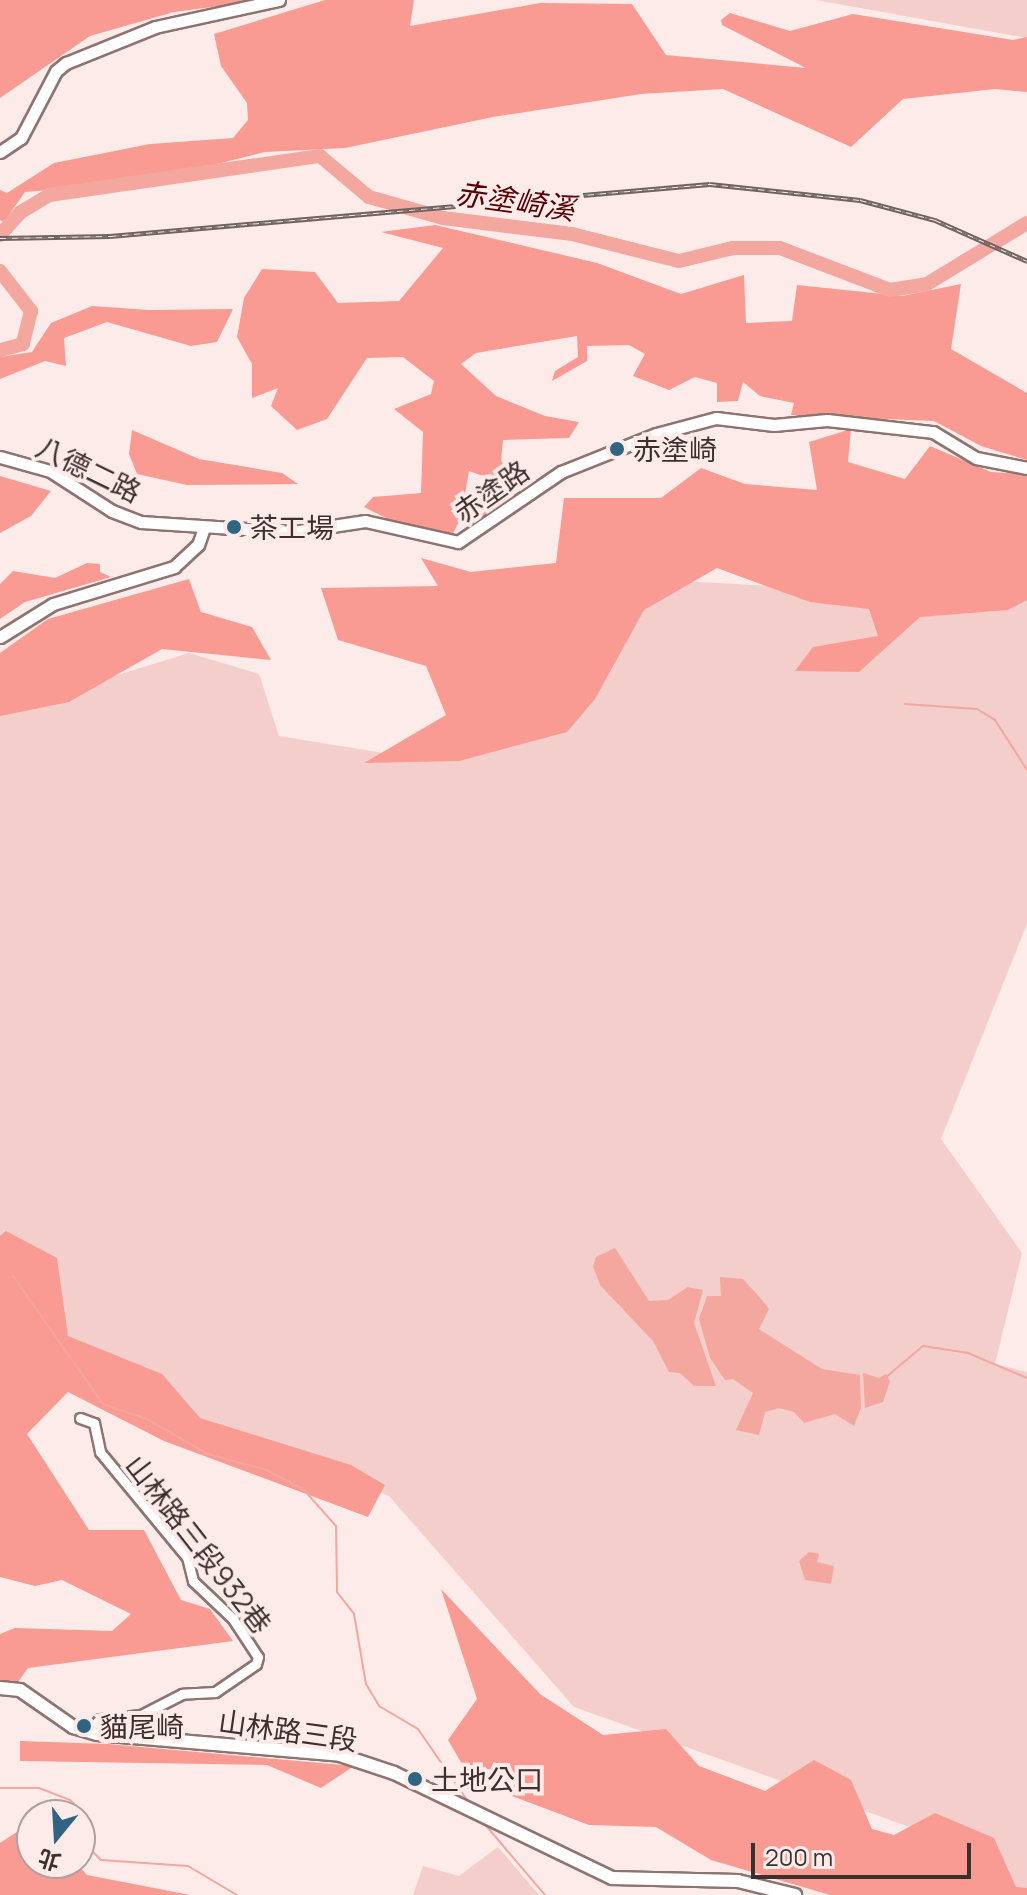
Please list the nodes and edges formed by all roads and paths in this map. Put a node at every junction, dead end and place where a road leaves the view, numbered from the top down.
1 (279, 0) edge
2 (0, 152) edge
3 (0, 457) edge
4 (1027, 468) edge
5 (204, 528) junction
6 (0, 637) edge
7 (80, 1418) dead end
8 (0, 1688) edge
9 (87, 1732) junction
10 (795, 1895) edge

1 - 2 street
3 - 5 street, 八德二路
4 - 5 street, 赤塗路
5 - 6 street
7 - 9 street, 山林路三段932巷
8 - 9 main road, 山林路三段
9 - 10 main road, 山林路三段

